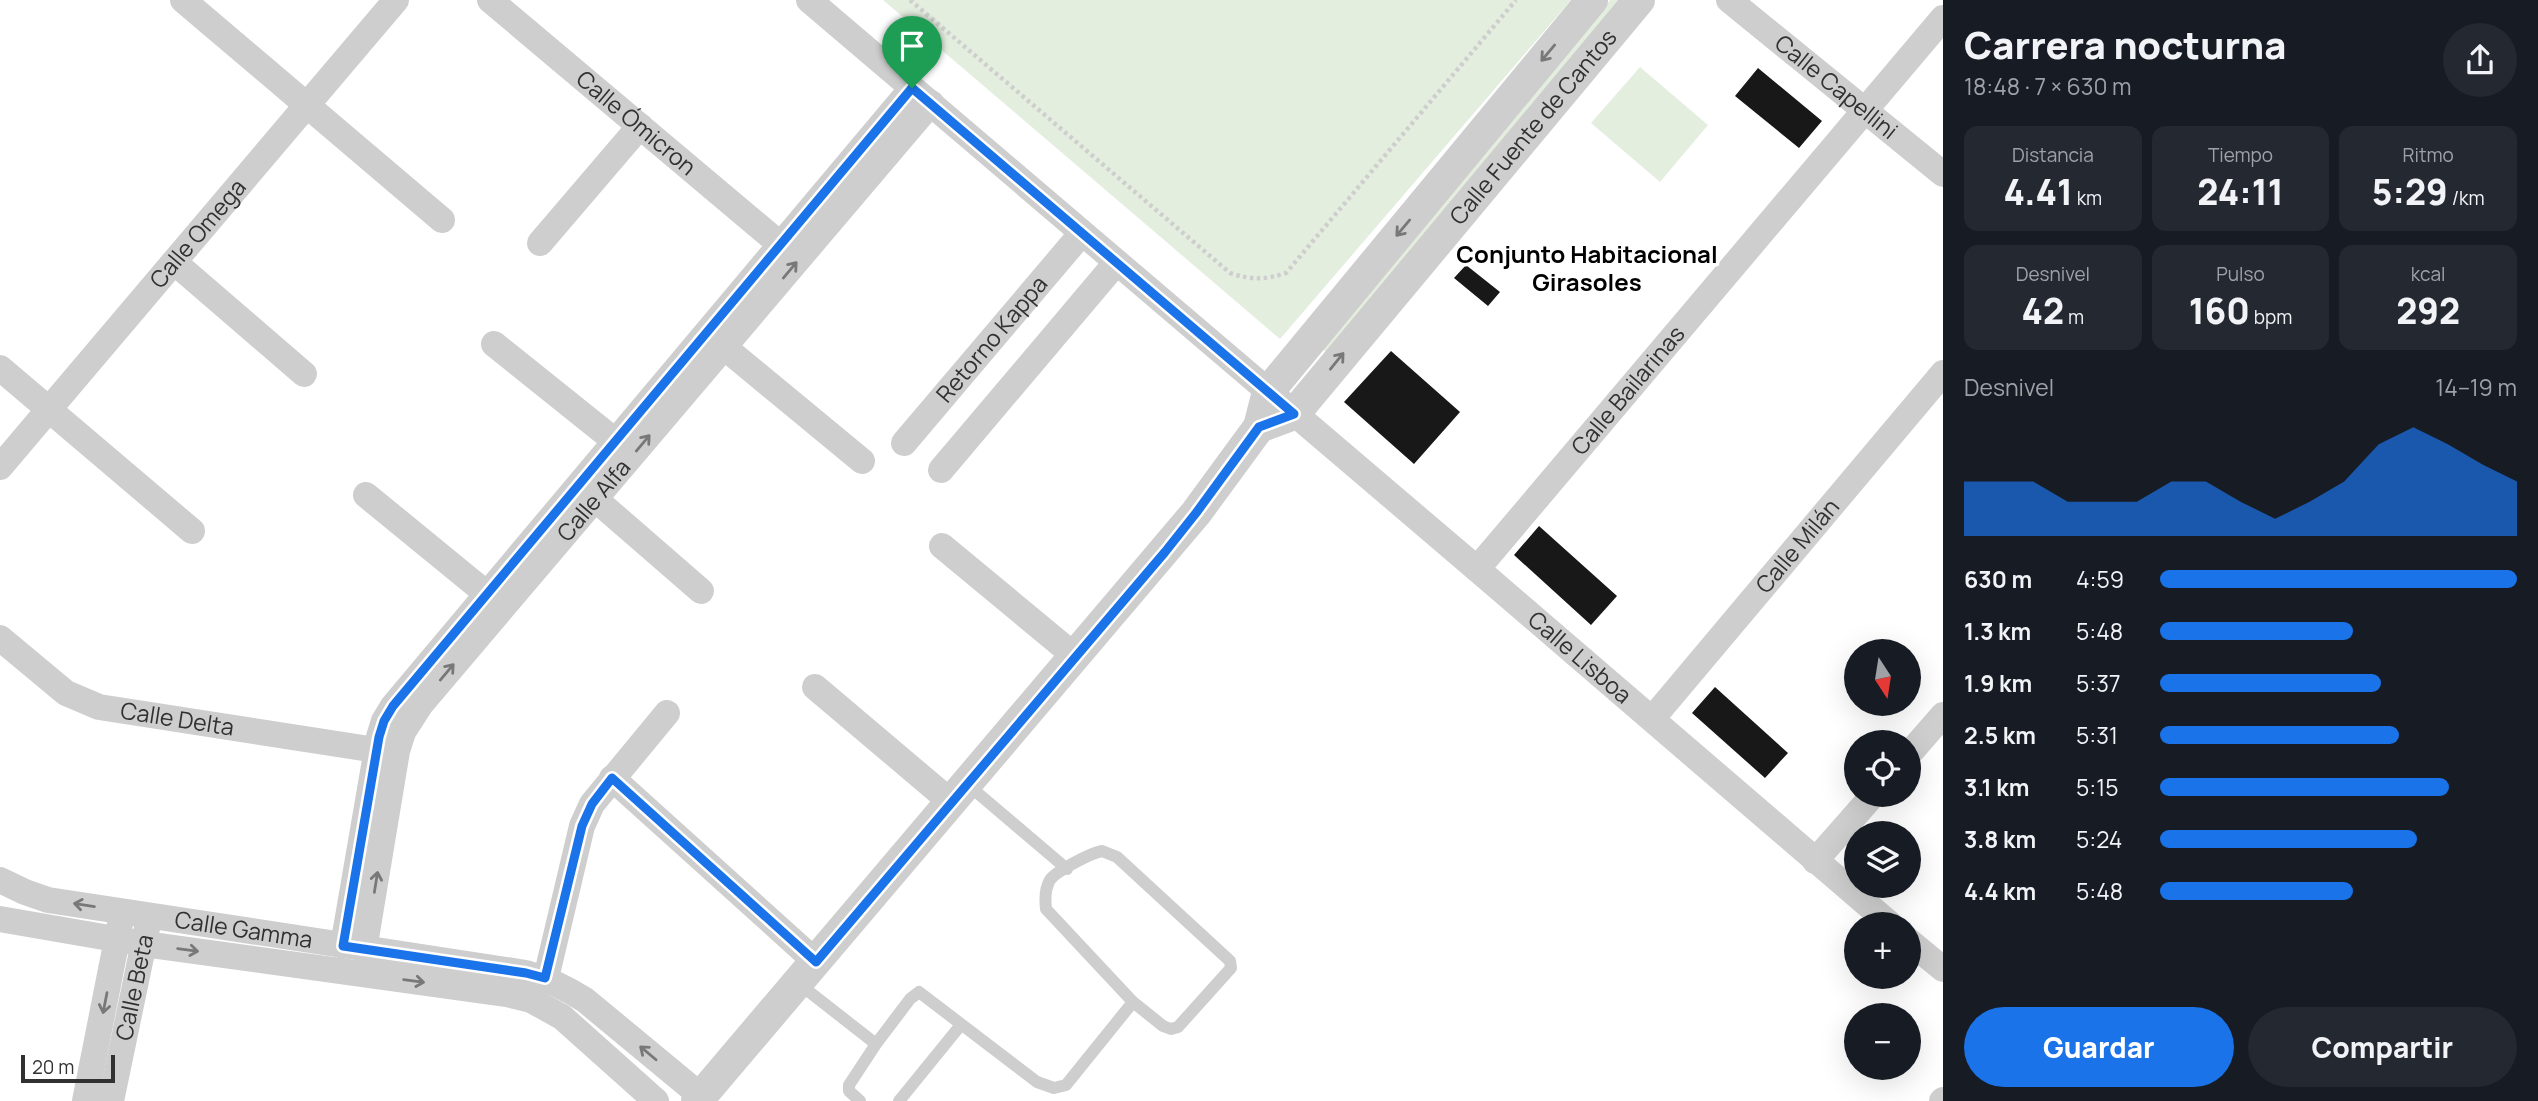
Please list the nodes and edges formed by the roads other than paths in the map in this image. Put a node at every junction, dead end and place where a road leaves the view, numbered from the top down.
1 (183, 0) edge
2 (396, 0) edge
3 (490, 0) edge
4 (809, 0) edge
5 (1592, 0) edge
6 (1639, 0) edge
7 (1730, 0) edge
8 (1943, 18) edge
9 (921, 95) junction
10 (306, 106) junction
11 (1866, 111) junction
12 (640, 126) junction
13 (1943, 174) edge
14 (442, 220) dead end
15 (1082, 233) junction
16 (540, 243) dead end
17 (781, 245) junction
18 (174, 262) junction
19 (1116, 263) junction
20 (494, 344) dead end
21 (724, 347) junction
22 (0, 368) edge
23 (1943, 373) edge
24 (304, 374) dead end
25 (1268, 392) junction
26 (669, 394) junction
27 (48, 410) junction
28 (1294, 414) junction
29 (1259, 427) junction
30 (615, 441) junction
31 (904, 443) dead end
32 (862, 461) dead end
33 (0, 467) edge
34 (941, 470) dead end
35 (366, 495) dead end
36 (595, 499) junction
37 (192, 531) dead end
38 (942, 546) dead end
39 (1477, 569) junction
40 (701, 591) dead end
41 (487, 594) junction
42 (0, 638) edge
43 (1076, 657) junction
44 (815, 687) dead end
45 (667, 713) dead end
46 (1943, 715) edge
47 (1652, 719) junction
48 (1921, 740) edge
49 (376, 750) junction
50 (612, 778) junction
51 (958, 793) junction
52 (1863, 807) edge
53 (1815, 861) junction
54 (1067, 869) junction
55 (0, 880) edge
56 (123, 911) junction
57 (1876, 912) edge
58 (150, 916) junction
59 (0, 919) edge
60 (117, 940) junction
61 (144, 944) junction
62 (354, 948) junction
63 (1921, 951) edge
64 (1943, 969) edge
65 (807, 972) junction
66 (545, 978) junction
67 (1133, 1002) junction
68 (960, 1026) junction
69 (876, 1044) junction
70 (699, 1099) edge
71 (85, 1101) edge
72 (111, 1101) edge
73 (656, 1101) edge
74 (860, 1101) edge
75 (899, 1101) edge

1 - 10 street
2 - 10 street, Calle Omega
3 - 12 street, Calle Ómicron
4 - 9 street, Calle Lisboa
5 -> 25 street, Calle Fuente de Cantos
28 -> 6 street, Calle Fuente de Cantos
7 - 11 street, Calle Capellini
8 - 11 street, Calle Bailarinas
9 - 15 street, Calle Lisboa
9 - 17 street, Calle Alfa
21 -> 9 street, Calle Alfa
10 - 14 street
10 - 18 street, Calle Omega
11 - 13 street, Calle Capellini
11 - 39 street, Calle Bailarinas
12 - 16 street
12 - 17 street, Calle Ómicron
15 - 19 street, Calle Lisboa
15 - 31 street, Retorno Kappa
17 - 26 street, Calle Alfa
18 - 24 street
18 - 27 street, Calle Omega
19 - 25 street, Calle Lisboa
19 - 34 street, Retorno Kappa
20 - 30 street
21 - 26 street, Calle Alfa
21 - 32 street
22 - 27 street
23 - 47 street, Calle Milán
25 - 28 street, Calle Lisboa
25 - 29 street
26 - 30 street, Calle Alfa
36 -> 26 street, Calle Alfa
27 - 33 street, Calle Omega
27 - 37 street
28 - 29 street
28 - 39 street, Calle Lisboa
29 - 43 street
30 - 41 street, Calle Alfa
35 - 41 street
36 - 40 street
62 -> 36 street, Calle Alfa
38 - 43 street
39 - 47 street, Calle Lisboa
41 - 49 street, Calle Alfa
42 - 49 street, Calle Delta
43 - 51 street
44 - 51 street
45 - 50 street
46 - 48 street
47 - 53 street, Calle Lisboa
49 - 62 street, Calle Alfa
50 - 65 street
50 - 66 street
51 - 54 lane
51 - 65 street
52 - 53 street
53 - 57 street, Calle Lisboa
54 - 67 lane
54 - 67 lane
56 -> 55 street, Calle Gamma
56 - 58 street, Calle Gamma
56 - 60 street, Calle Beta
58 - 61 street, Calle Beta
58 - 62 street, Calle Gamma
59 - 60 street, Calle Gamma
60 - 61 street, Calle Gamma
60 -> 71 street, Calle Beta
61 - 72 street, Calle Beta
61 -> 73 street, Calle Gamma
62 - 66 street, Calle Gamma
63 - 64 street
65 - 69 lane
65 - 70 street
70 -> 66 street, Calle Gamma
67 - 68 lane
68 - 69 lane
68 - 75 lane
69 - 74 lane

